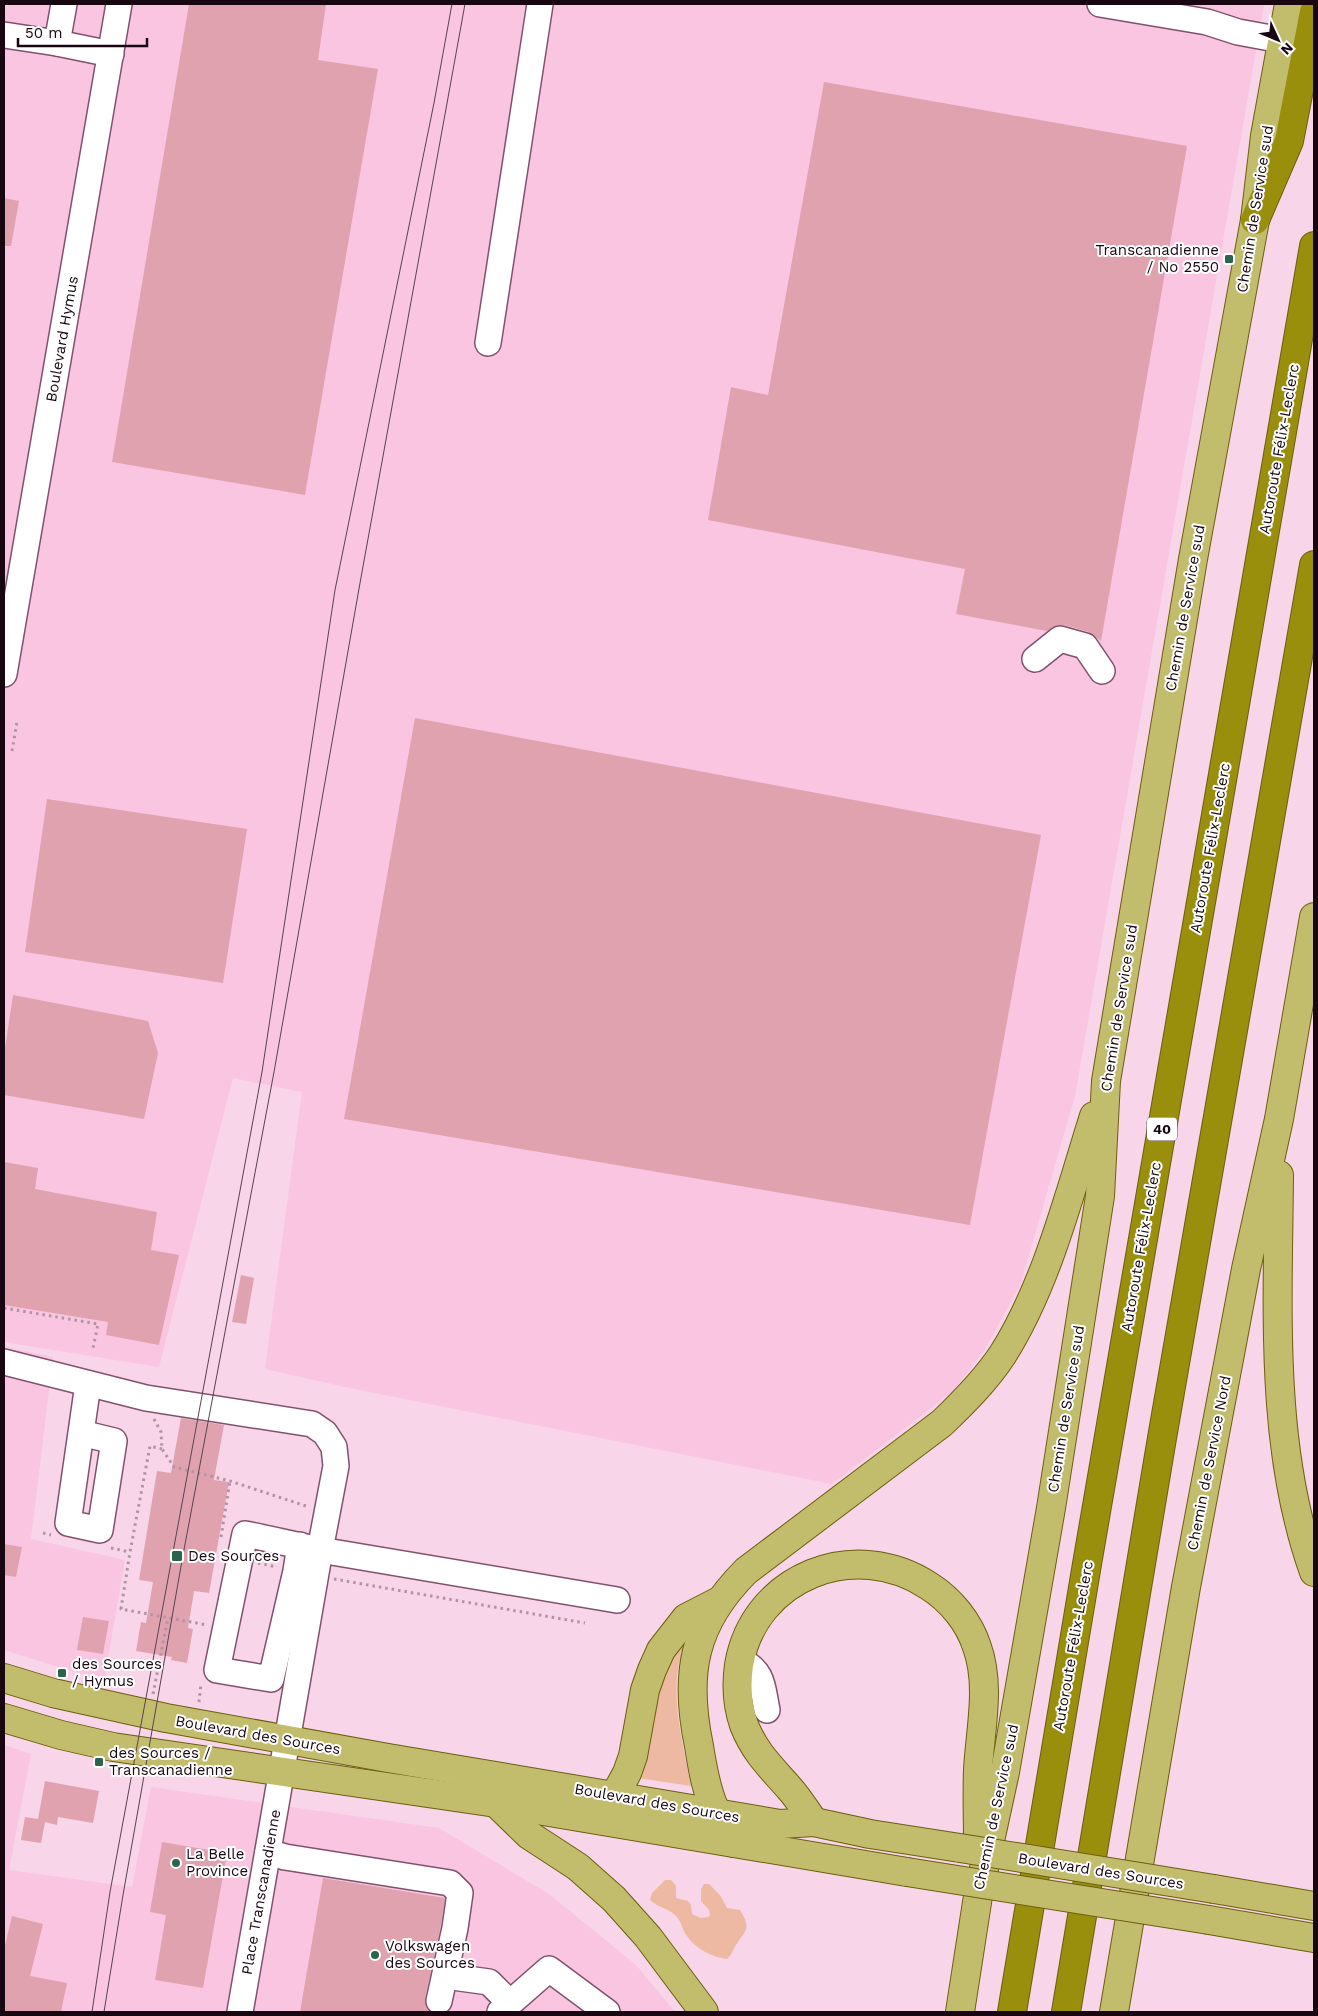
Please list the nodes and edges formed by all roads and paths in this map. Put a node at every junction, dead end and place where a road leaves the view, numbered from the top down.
1 (64, 4) edge
2 (120, 4) edge
3 (540, 4) edge
4 (1100, 4) edge
5 (1289, 4) edge
6 (1314, 12) edge
7 (4, 35) edge
8 (1282, 40) junction
9 (57, 43) junction
10 (111, 54) junction
11 (1256, 220) junction
12 (1314, 246) edge
13 (488, 343) dead end
14 (14, 557) edge
15 (1314, 566) edge
16 (1035, 660) dead end
17 (1102, 671) dead end
18 (4, 674) edge
19 (18, 722) dead end
20 (12, 751) dead end
21 (1314, 917) edge
22 (1311, 961) edge
23 (1106, 1081) junction
24 (1279, 1119) junction
25 (4, 1308) edge
26 (93, 1348) dead end
27 (4, 1362) edge
28 (88, 1384) junction
29 (152, 1416) dead end
30 (81, 1433) dead end
31 (162, 1449) junction
32 (230, 1481) junction
33 (317, 1509) dead end
34 (310, 1548) junction
35 (240, 1559) junction
36 (1314, 1572) edge
37 (306, 1573) junction
38 (617, 1600) dead end
39 (721, 1600) junction
40 (168, 1618) junction
41 (585, 1623) dead end
42 (208, 1625) dead end
43 (740, 1660) junction
44 (4, 1678) edge
45 (152, 1694) dead end
46 (767, 1710) dead end
47 (4, 1718) edge
48 (287, 1740) junction
49 (281, 1771) junction
50 (615, 1795) junction
51 (496, 1803) junction
52 (716, 1812) junction
53 (814, 1822) junction
54 (734, 1842) junction
55 (268, 1852) junction
56 (978, 1896) junction
57 (1314, 1906) edge
58 (1303, 1936) edge
59 (1314, 1952) edge
60 (446, 1976) junction
61 (439, 2001) dead end
62 (505, 2008) edge
63 (240, 2012) edge
64 (607, 2012) edge
65 (704, 2012) edge
66 (960, 2012) edge
67 (1012, 2012) edge
68 (1066, 2012) edge
69 (1114, 2012) edge

1 - 9 street
2 - 10 street, Boulevard Hymus
3 - 13 street
4 - 8 street
5 - 8 main road, Chemin de Service sud
6 - 11 highway
7 - 9 street
8 - 11 main road, Chemin de Service sud
9 - 10 street
10 - 14 street, Boulevard Hymus
11 - 23 main road, Chemin de Service sud
12 - 67 highway, Autoroute Félix-Leclerc / 40
14 - 18 street, Boulevard Hymus
15 - 68 highway
16 - 17 street
19 - 20 path
21 - 22 main road, Chemin de Service Nord
22 - 24 main road, Chemin de Service Nord
23 - 39 main road
23 - 56 main road, Chemin de Service sud
24 - 36 main road
24 - 69 main road, Chemin de Service Nord
25 - 26 path
27 - 28 street
28 - 30 street
28 - 34 street
29 - 31 path
31 - 32 path
31 - 40 path
32 - 33 path
32 - 35 path
34 - 35 street
34 - 37 street
34 - 38 street
35 - 37 path
35 - 37 street
37 - 41 path
37 - 48 street, Place Transcanadienne
39 - 50 main road
39 - 52 main road
40 - 42 path
40 - 45 path
43 - 46 street
43 - 53 main road
43 - 56 main road
44 - 48 main road, Boulevard des Sources
47 - 49 main road, Boulevard des Sources
48 - 49 street, Place Transcanadienne
48 - 50 main road, Boulevard des Sources
49 - 51 main road, Boulevard des Sources
49 - 55 street, Place Transcanadienne
50 - 52 main road, Boulevard des Sources
51 - 54 main road, Boulevard des Sources
51 - 65 main road
52 - 53 main road, Boulevard des Sources
52 - 54 main road
53 - 57 main road, Boulevard des Sources, bridge
54 - 58 main road, Boulevard des Sources, bridge
55 - 60 street
55 - 63 street, Place Transcanadienne
56 - 66 main road, Chemin de Service sud
58 - 59 main road
60 - 61 street
60 - 62 street
62 - 64 street

